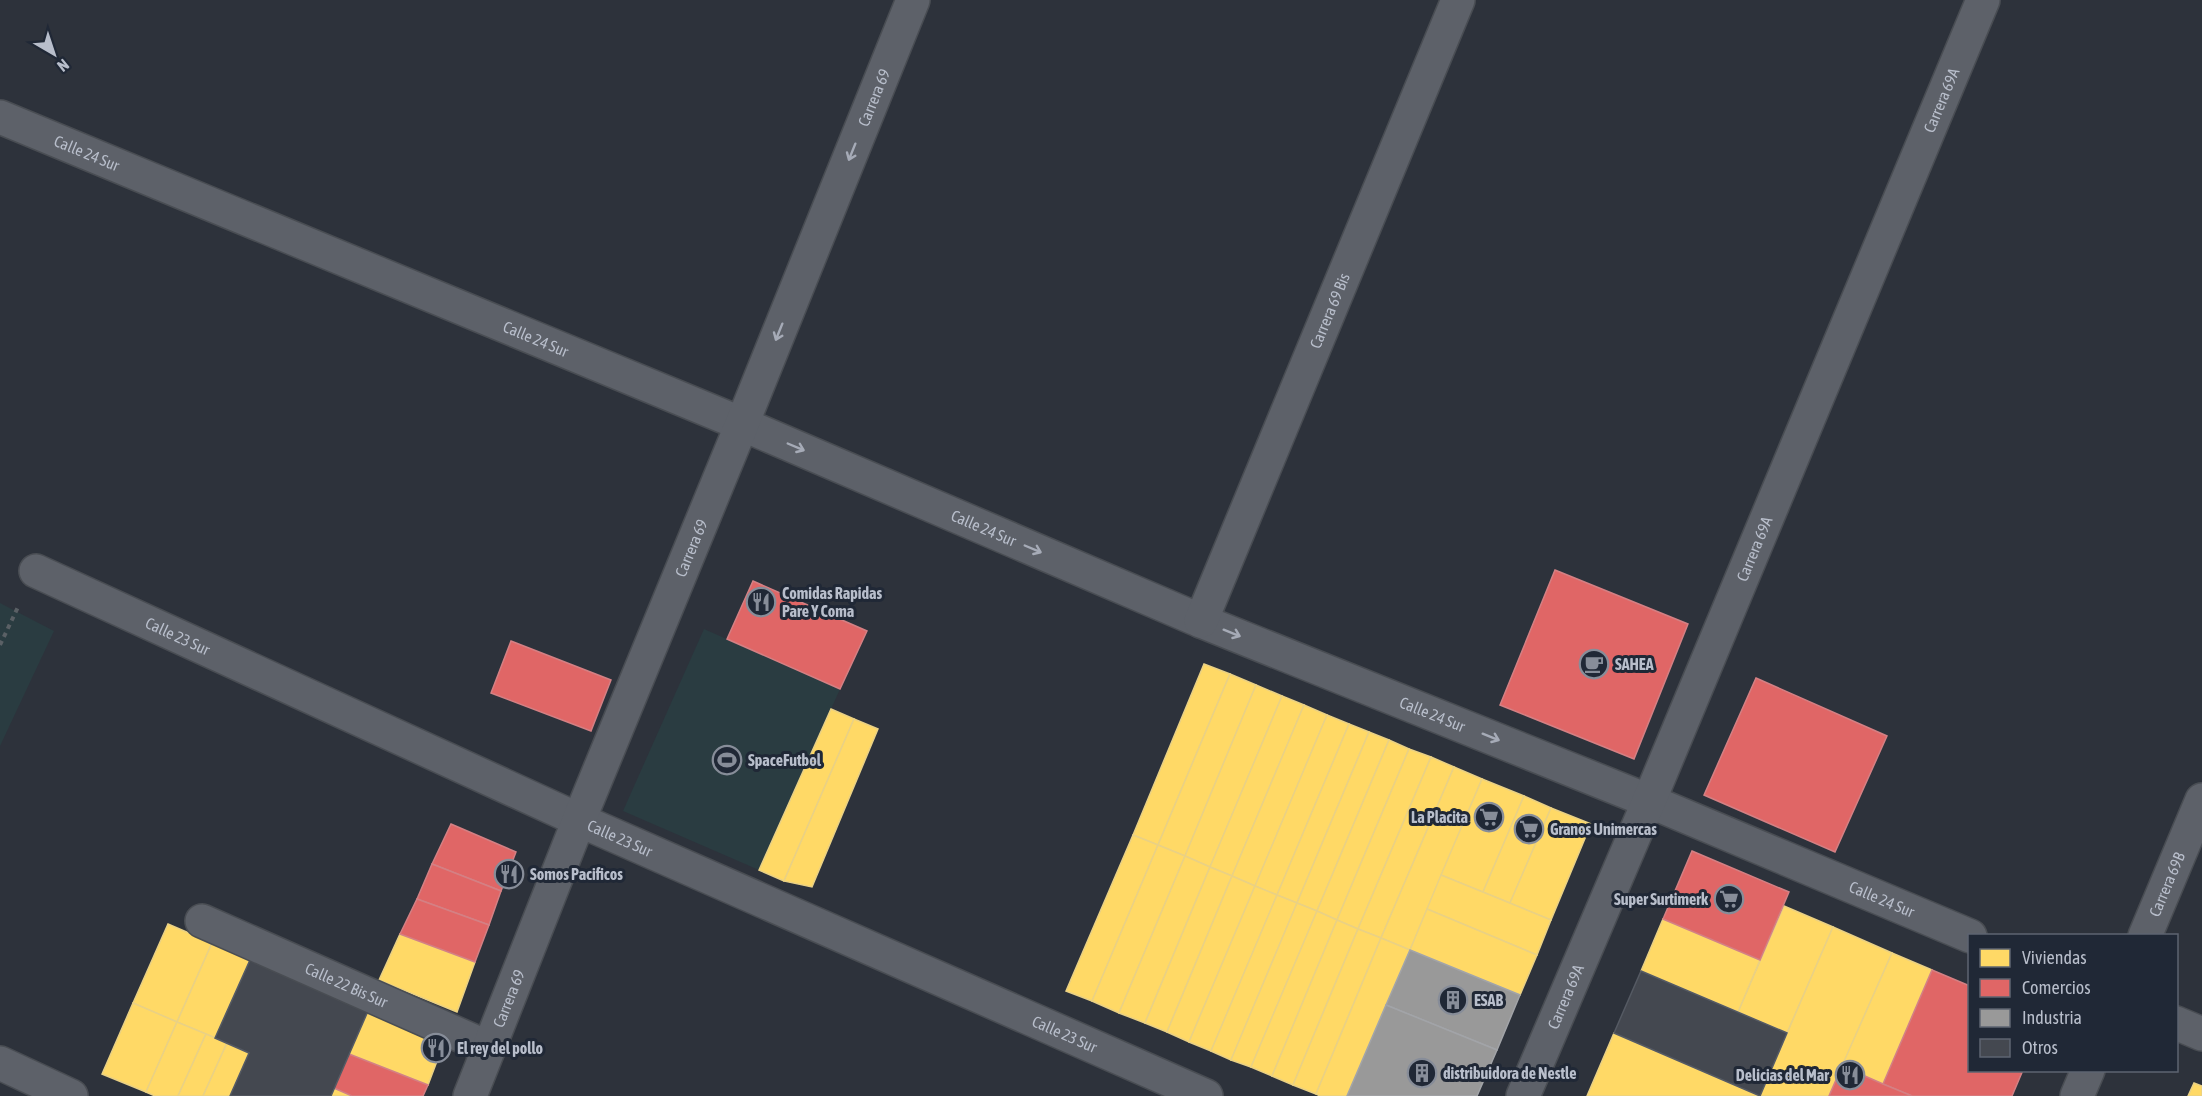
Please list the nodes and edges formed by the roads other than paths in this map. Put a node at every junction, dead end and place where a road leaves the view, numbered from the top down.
1 (913, 0) edge
2 (1458, 0) edge
3 (1983, 0) edge
4 (0, 117) edge
5 (742, 424) junction
6 (36, 571) dead end
7 (1201, 621) junction
8 (2202, 800) edge
9 (1649, 801) junction
10 (579, 820) junction
11 (202, 921) dead end
12 (2146, 934) edge
13 (1968, 935) edge
14 (2178, 1024) edge
15 (2202, 1034) edge
16 (489, 1048) junction
17 (0, 1063) edge
18 (2088, 1072) edge
19 (71, 1096) edge
20 (470, 1096) edge
21 (1206, 1096) edge
22 (1523, 1096) edge
23 (2077, 1096) edge

1 -> 5 street, Carrera 69
2 - 7 street, Carrera 69 Bis
3 - 9 street, Carrera 69A
4 - 5 street, Calle 24 Sur
5 -> 7 street, Calle 24 Sur
5 - 10 street, Carrera 69
6 - 10 street, Calle 23 Sur
7 -> 9 street, Calle 24 Sur
8 - 12 street, Carrera 69B
9 - 13 street, Calle 24 Sur
9 - 22 street, Carrera 69A
10 - 16 street, Carrera 69
10 - 21 street, Calle 23 Sur
11 - 16 street, Calle 22 Bis Sur
14 - 15 street
16 - 20 street, Carrera 69
17 - 19 street
18 - 23 street

